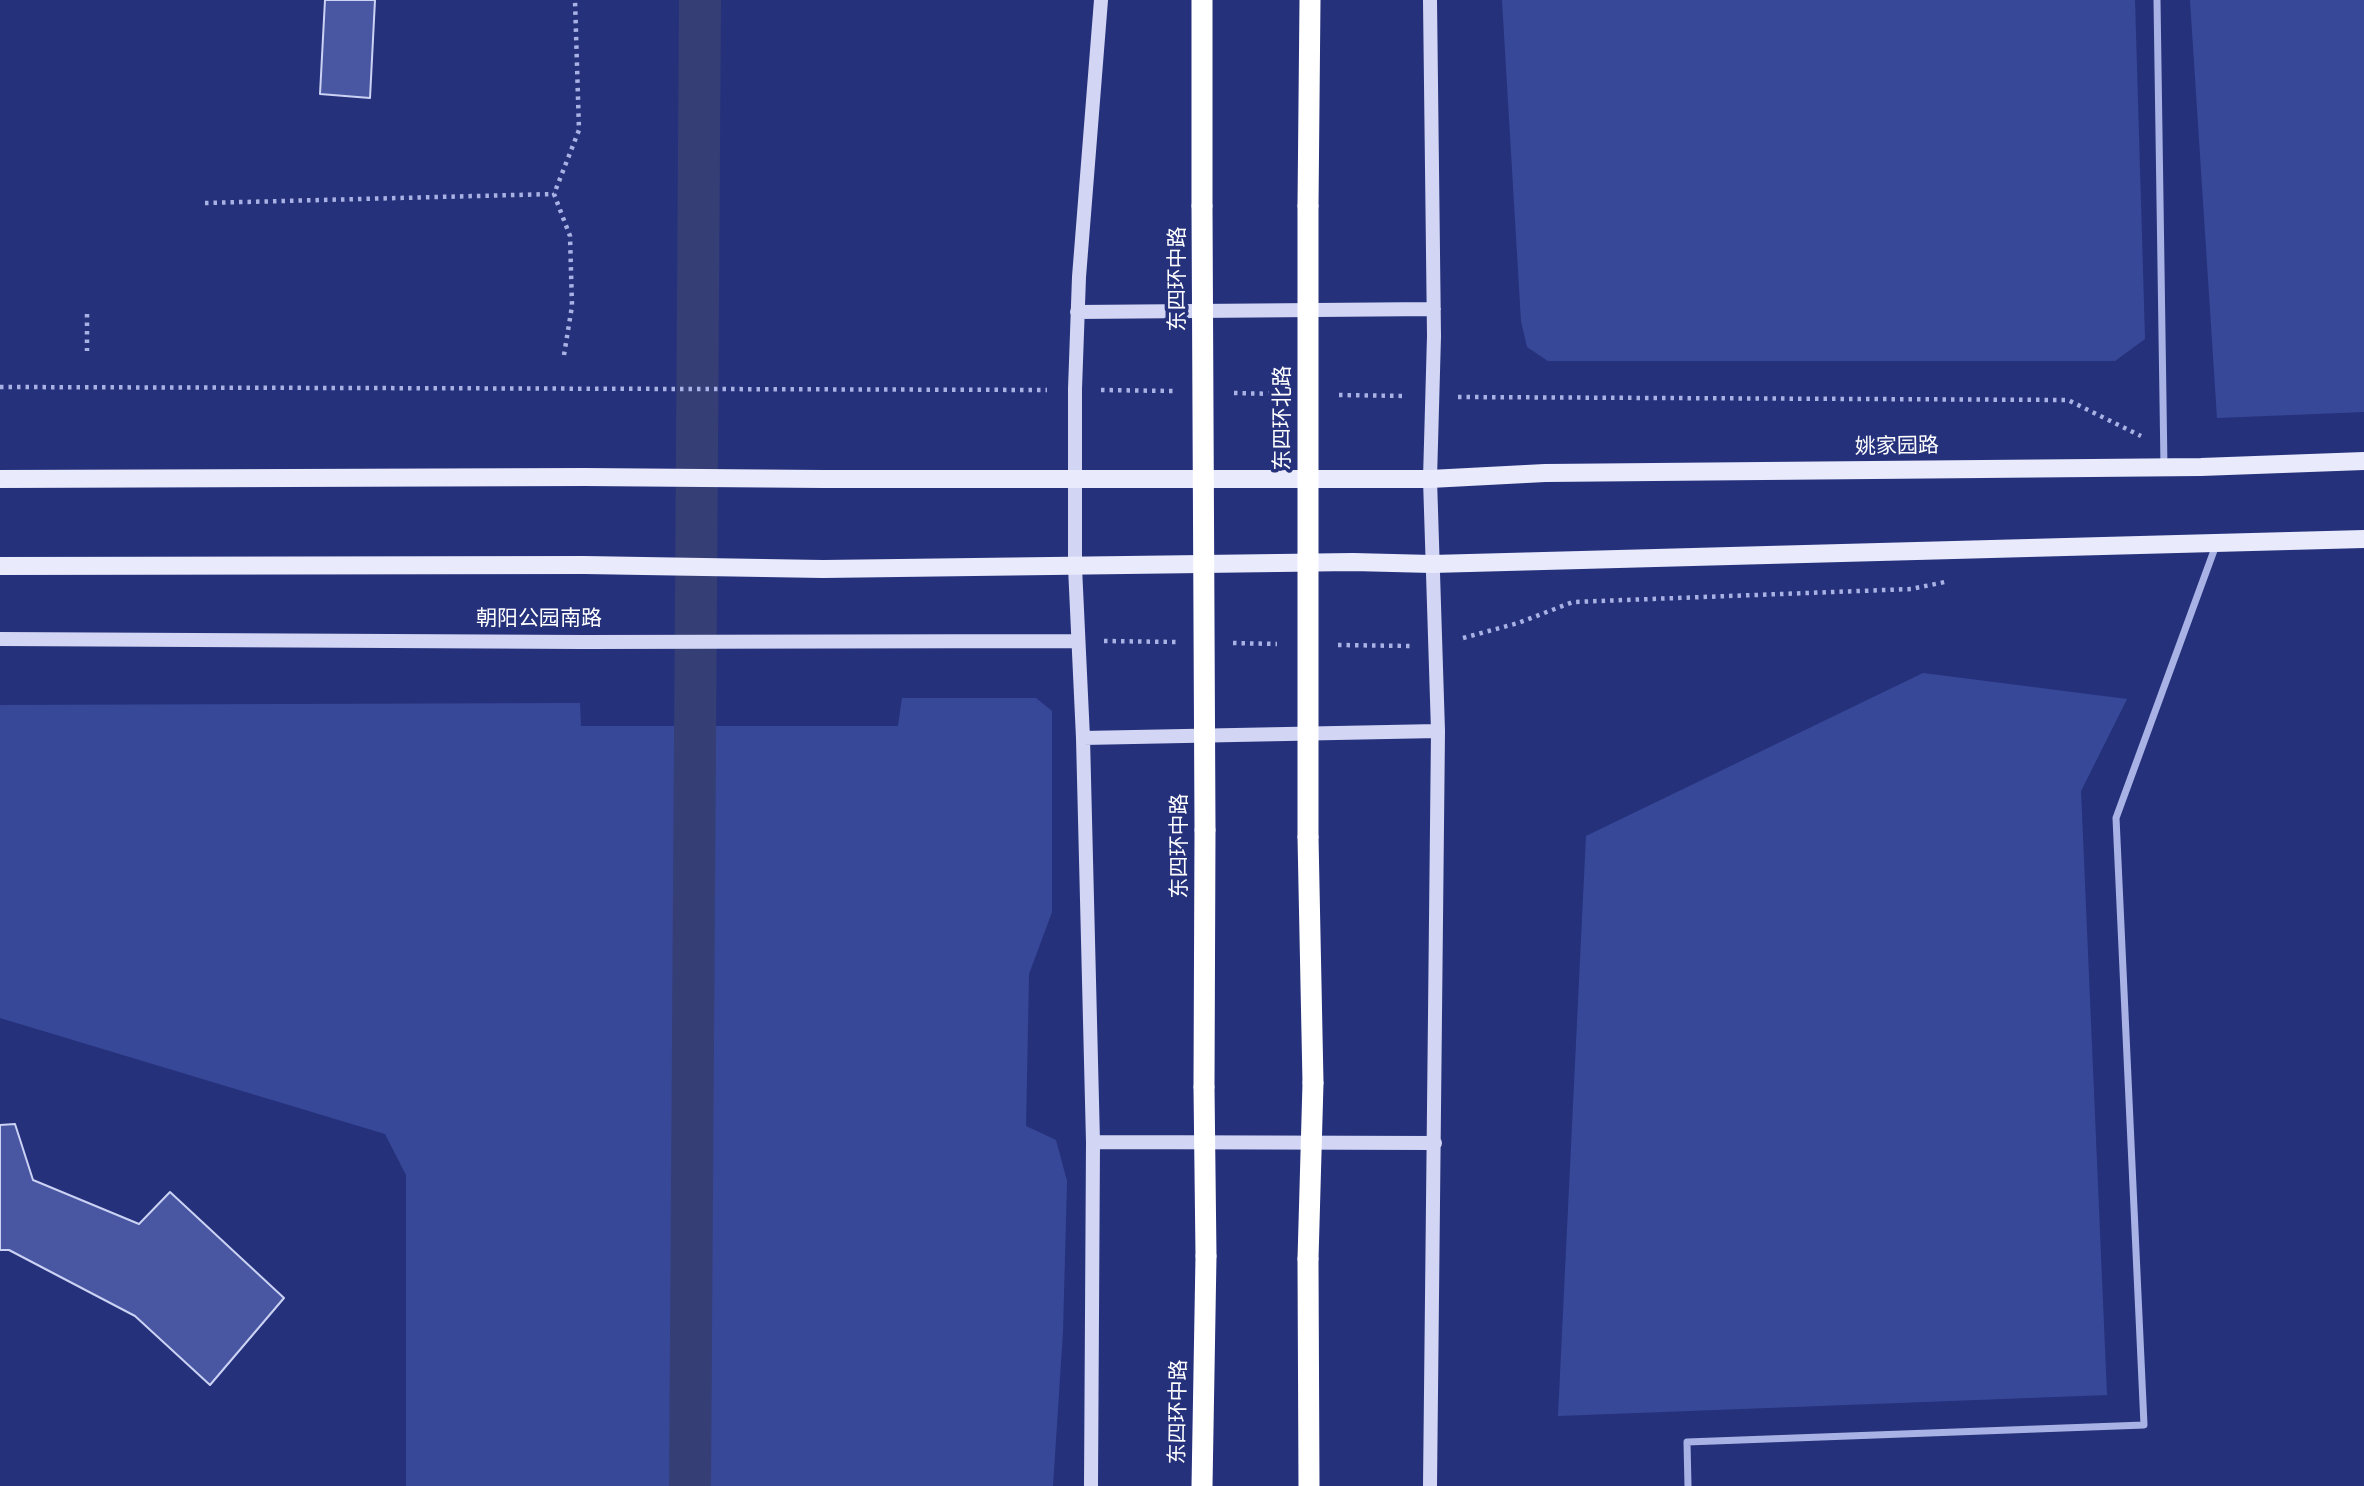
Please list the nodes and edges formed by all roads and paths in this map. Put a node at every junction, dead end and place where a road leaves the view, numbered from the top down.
1 (575, 0) edge
2 (1101, 0) edge
3 (1202, 0) edge
4 (1310, 0) edge
5 (1430, 0) edge
6 (2157, 0) edge
7 (554, 194) junction
8 (205, 203) dead end
9 (1434, 309) junction
10 (1077, 312) junction
11 (87, 314) dead end
12 (87, 351) dead end
13 (564, 355) dead end
14 (0, 387) edge
15 (1075, 389) junction
16 (1186, 392) dead end
17 (1228, 393) dead end
18 (1283, 394) dead end
19 (1339, 395) dead end
20 (1432, 396) junction
21 (2164, 447) junction
22 (2364, 461) edge
23 (2164, 467) junction
24 (1075, 479) junction
25 (1430, 479) junction
26 (0, 480) edge
27 (2364, 539) edge
28 (2216, 544) junction
29 (1432, 564) junction
30 (0, 566) edge
31 (1075, 567) junction
32 (1951, 581) dead end
33 (0, 639) edge
34 (1078, 641) junction
35 (1185, 642) dead end
36 (1225, 643) dead end
37 (1278, 644) dead end
38 (1332, 645) dead end
39 (1434, 645) junction
40 (1438, 731) junction
41 (1083, 738) junction
42 (1093, 1142) junction
43 (1435, 1143) junction
44 (1091, 1486) edge
45 (1202, 1486) edge
46 (1309, 1486) edge
47 (1430, 1486) edge
48 (1688, 1486) edge

1 - 7 path
2 - 10 street
3 - 45 highway, 东四环中路, bridge
4 - 46 highway, 东四环北路, bridge
5 - 9 street
6 - 21 street
7 - 8 path
7 - 13 path
9 - 10 street
9 - 20 street
10 - 15 street
11 - 12 path
14 - 15 path
15 - 16 path
15 - 24 street
17 - 18 path
19 - 20 path
20 - 21 path
20 - 25 street
21 - 23 street
22 - 23 main road, 姚家园路
23 - 25 main road, 姚家园路
24 - 25 main road, 姚家园路
24 - 26 main road
24 - 31 street
25 - 29 street
27 - 28 main road
28 - 29 main road
28 - 48 street
29 - 31 main road
29 - 39 street
30 - 31 main road
31 - 34 street
32 - 39 path
33 - 34 street, 朝阳公园南路
34 - 35 path
34 - 41 street
36 - 37 path
38 - 39 path
39 - 40 street
40 - 41 street
40 - 43 street
41 - 42 street
42 - 43 street
42 - 44 street
43 - 47 street

